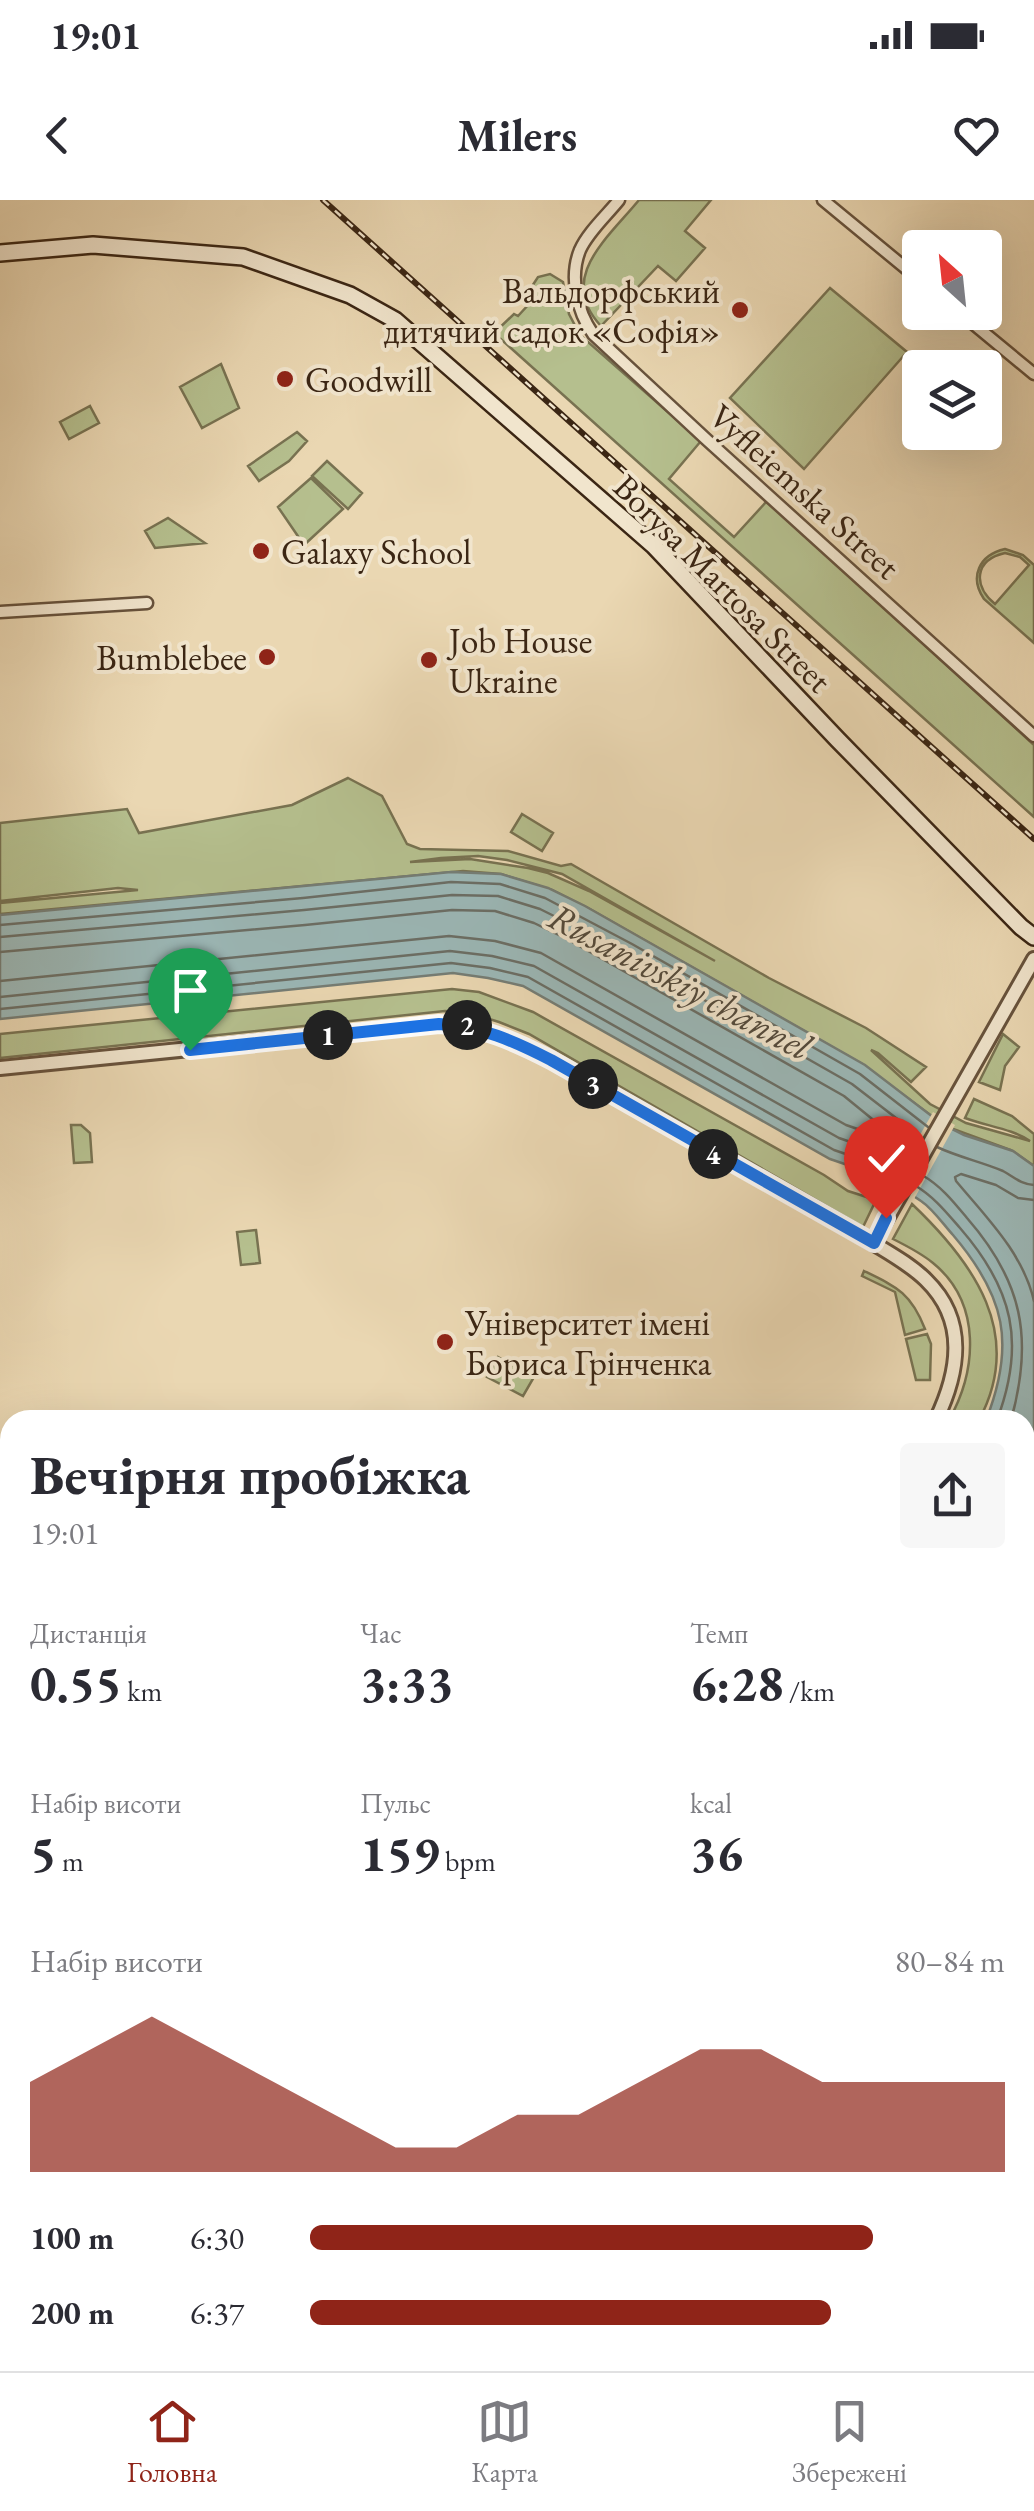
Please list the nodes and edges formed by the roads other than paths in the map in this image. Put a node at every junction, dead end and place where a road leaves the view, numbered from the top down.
1 (619, 200) edge
2 (824, 200) edge
3 (0, 253) edge
4 (902, 265) edge
5 (981, 330) edge
6 (1034, 374) edge
7 (146, 603) dead end
8 (0, 612) edge
9 (1034, 736) edge
10 (1034, 937) edge
11 (1034, 958) edge
12 (0, 1068) edge
13 (874, 1243) junction
14 (940, 1410) edge

1 - 9 street, Vyfleiemska Street
2 - 4 street
3 - 10 main road, Borysa Martosa Street
5 - 6 street
7 - 8 street
11 - 13 street
12 - 13 street
13 - 14 street

